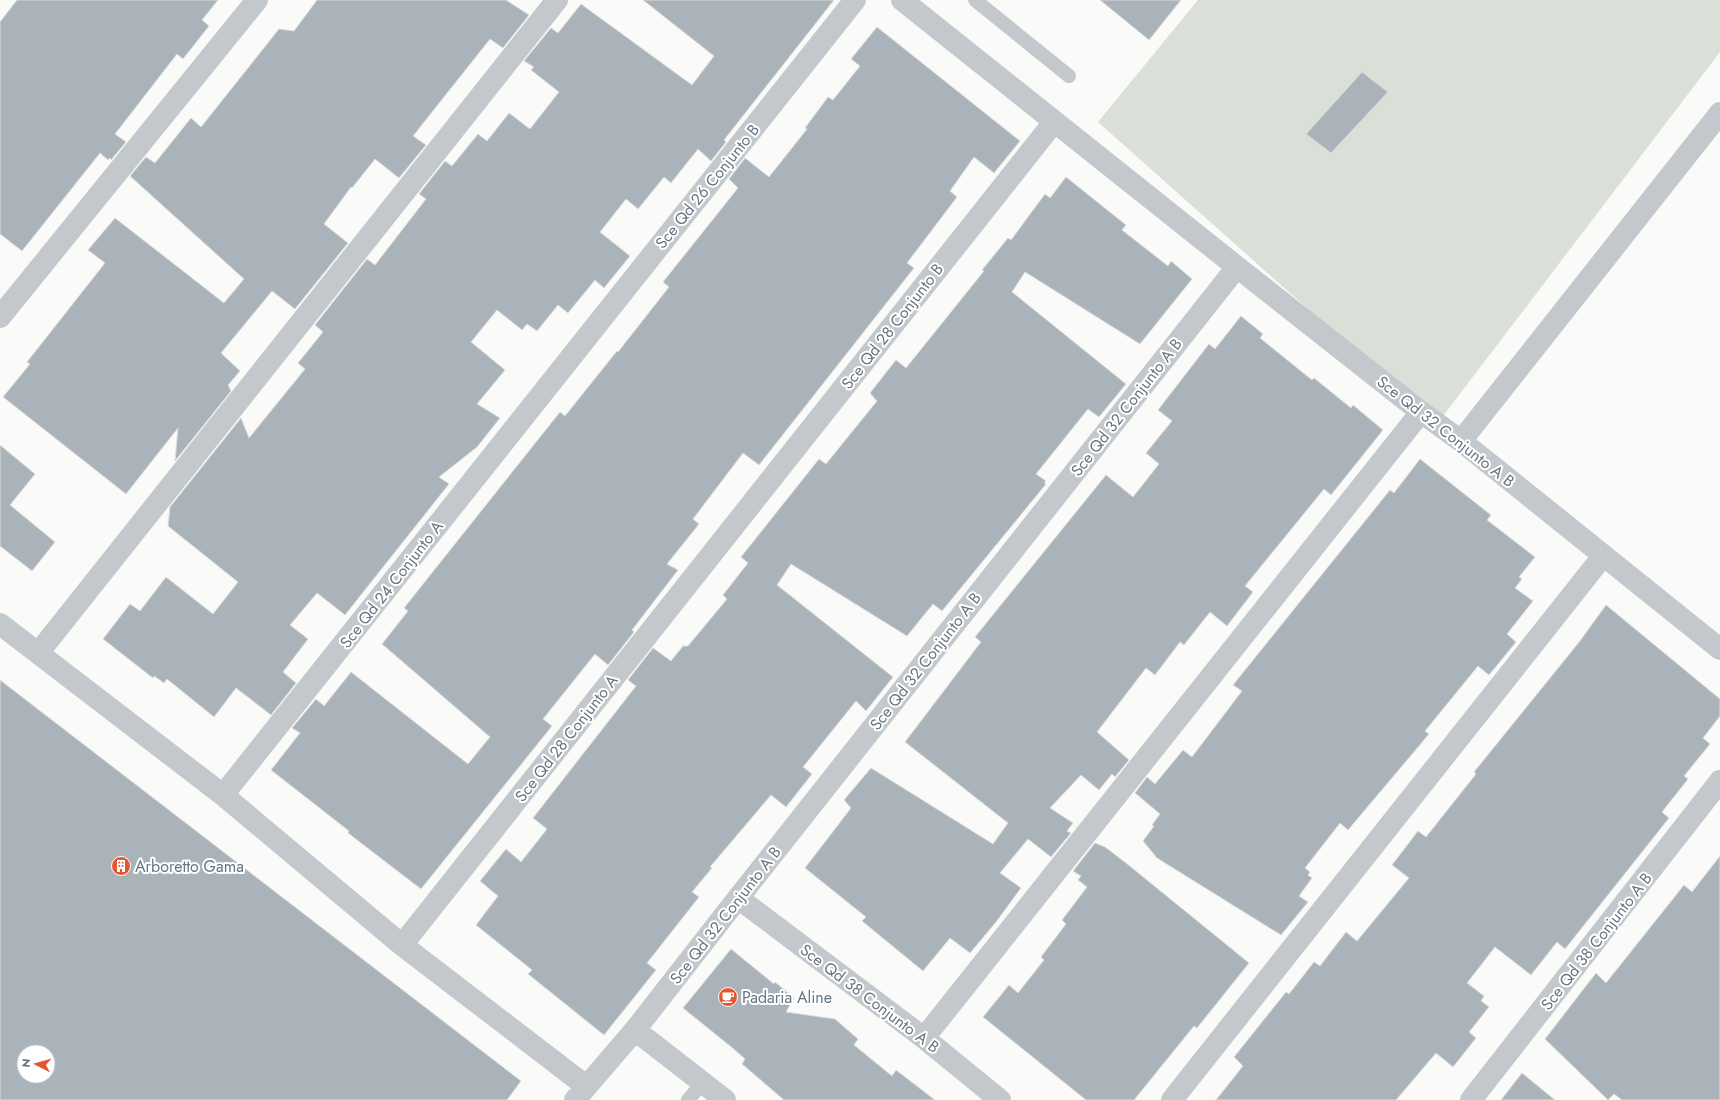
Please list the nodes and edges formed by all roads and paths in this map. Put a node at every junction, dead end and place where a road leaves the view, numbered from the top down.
1 (257, 0) edge
2 (556, 0) edge
3 (855, 0) edge
4 (902, 0) edge
5 (975, 0) edge
6 (1069, 76) dead end
7 (1720, 113) edge
8 (1054, 122) junction
9 (1237, 267) junction
10 (2, 310) edge
11 (558, 373) joint
12 (1421, 412) junction
13 (1461, 440) junction
14 (730, 530) joint
15 (1603, 556) junction
16 (0, 624) edge
17 (1720, 649) edge
18 (39, 652) junction
19 (1720, 782) edge
20 (223, 795) junction
21 (738, 898) junction
22 (402, 945) junction
23 (635, 1030) junction
24 (924, 1038) junction
25 (703, 1082) junction
26 (580, 1093) edge
27 (688, 1100) edge
28 (725, 1100) edge
29 (1000, 1100) edge
30 (1172, 1100) edge
31 (1471, 1100) edge

1 - 10 street
2 - 18 street
3 - 11 street, Sce Qd 26 Conjunto B
4 - 8 street
5 - 6 lane
7 - 13 street
8 - 9 street
8 - 14 street, Sce Qd 28 Conjunto B
9 - 12 street, Sce Qd 32 Conjunto A B
9 - 21 street, Sce Qd 32 Conjunto A B
11 - 20 street, Sce Qd 24 Conjunto A
12 - 13 street, Sce Qd 32 Conjunto A B
12 - 24 street
13 - 15 street, Sce Qd 32 Conjunto A B
14 - 22 street, Sce Qd 28 Conjunto A
15 - 17 street, Sce Qd 32 Conjunto A B
15 - 30 street
16 - 18 street
18 - 20 street
19 - 31 street, Sce Qd 38 Conjunto A B
20 - 22 street
21 - 23 street, Sce Qd 32 Conjunto A B
21 - 24 street, Sce Qd 38 Conjunto A B
22 - 26 street
23 - 25 street
23 - 26 street, Sce Qd 32 Conjunto A B
24 - 29 street, Sce Qd 38 Conjunto A B
25 - 27 lane
25 - 28 street

